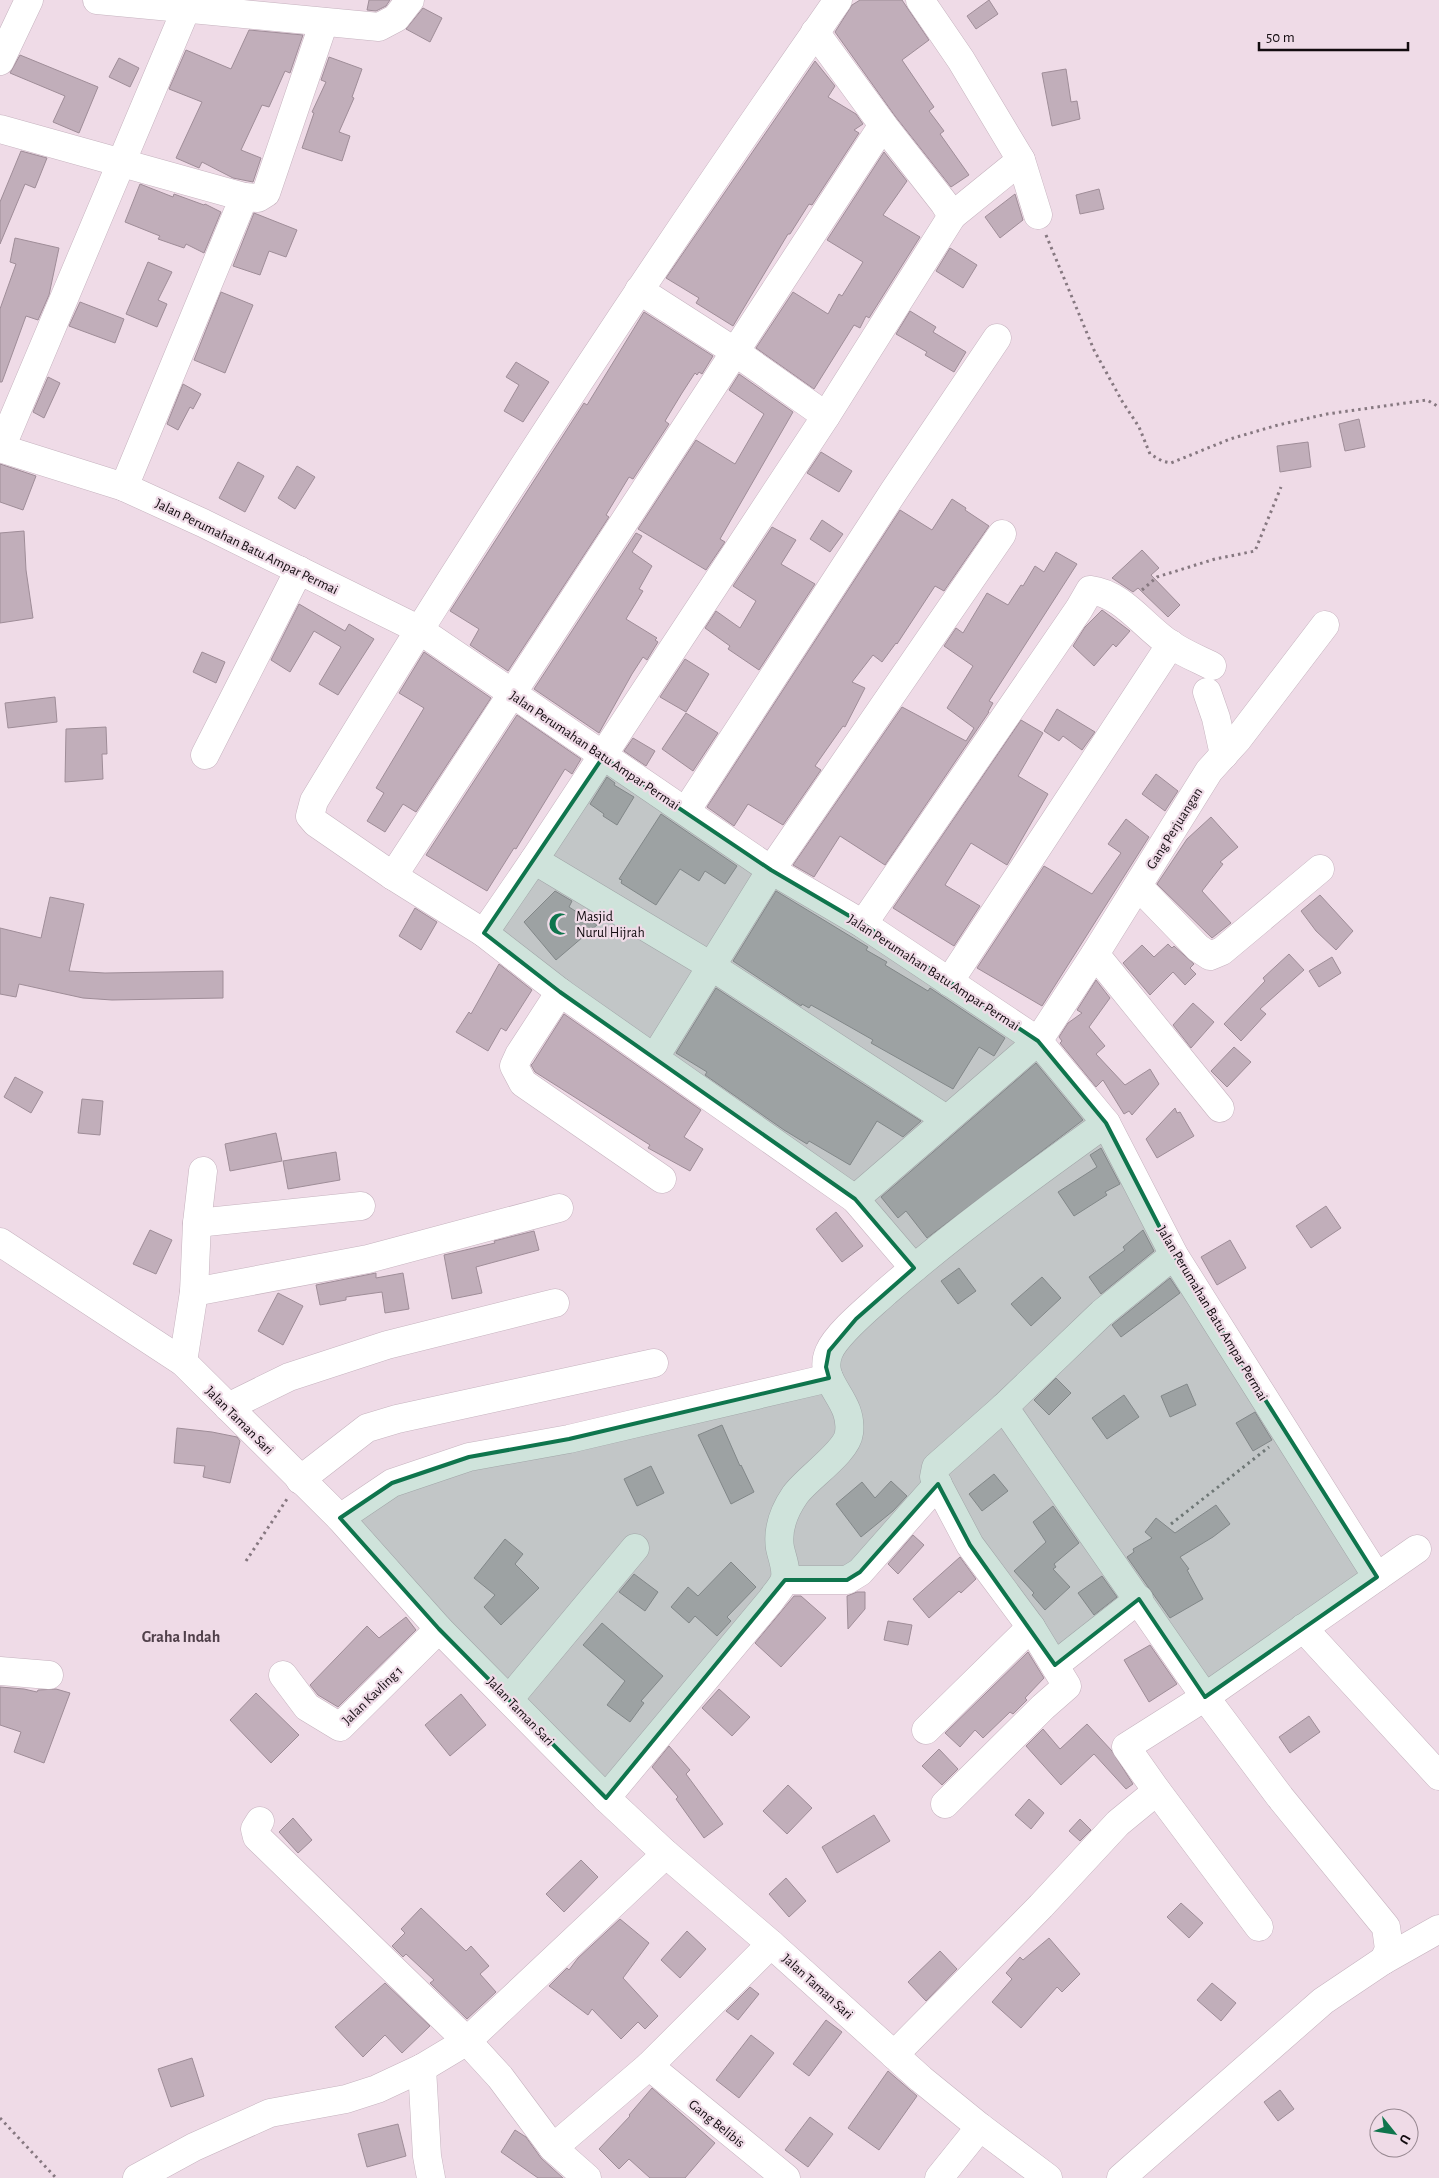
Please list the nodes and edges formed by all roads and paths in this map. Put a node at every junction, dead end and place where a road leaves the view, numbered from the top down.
1 (29, 0) edge
2 (97, 0) edge
3 (410, 0) edge
4 (838, 0) edge
5 (920, 0) edge
6 (186, 9) junction
7 (324, 22) junction
8 (815, 32) junction
9 (0, 61) edge
10 (884, 125) junction
11 (0, 129) edge
12 (1021, 160) junction
13 (120, 164) junction
14 (244, 197) junction
15 (1038, 215) joint
16 (952, 216) junction
17 (639, 290) junction
18 (997, 338) dead end
19 (734, 352) junction
20 (1439, 407) edge
21 (826, 416) junction
22 (1, 448) edge
23 (124, 487) junction
24 (1281, 487) dead end
25 (1002, 534) dead end
26 (299, 570) junction
27 (1124, 604) junction
28 (1325, 625) dead end
29 (418, 629) junction
30 (1171, 644) junction
31 (511, 694) junction
32 (205, 755) dead end
33 (1224, 755) junction
34 (603, 757) junction
35 (686, 811) junction
36 (534, 860) junction
37 (1320, 869) dead end
38 (771, 870) junction
39 (393, 876) junction
40 (1138, 886) junction
41 (863, 924) junction
42 (484, 933) junction
43 (1096, 954) junction
44 (711, 966) junction
45 (949, 982) junction
46 (560, 992) junction
47 (1038, 1041) junction
48 (655, 1057) junction
49 (1220, 1108) dead end
50 (946, 1119) junction
51 (1106, 1123) junction
52 (203, 1170) dead end
53 (662, 1179) dead end
54 (855, 1199) junction
55 (361, 1206) dead end
56 (559, 1208) dead end
57 (197, 1222) junction
58 (0, 1242) edge
59 (1174, 1255) junction
60 (914, 1268) junction
61 (194, 1292) junction
62 (555, 1303) dead end
63 (183, 1362) junction
64 (654, 1364) dead end
65 (829, 1378) junction
66 (228, 1407) junction
67 (1004, 1407) junction
68 (1271, 1445) dead end
69 (300, 1480) junction
70 (938, 1484) junction
71 (340, 1518) junction
72 (1171, 1524) dead end
73 (635, 1548) dead end
74 (1417, 1549) dead end
75 (246, 1561) dead end
76 (1377, 1577) junction
77 (785, 1580) junction
78 (1139, 1600) junction
79 (1031, 1627) junction
80 (1303, 1628) junction
81 (439, 1629) junction
82 (1055, 1665) junction
83 (0, 1672) edge
84 (283, 1675) dead end
85 (49, 1676) dead end
86 (1204, 1697) junction
87 (510, 1698) junction
88 (926, 1730) dead end
89 (1435, 1762) edge
90 (1157, 1791) junction
91 (606, 1798) junction
92 (946, 1804) dead end
93 (260, 1820) dead end
94 (666, 1854) junction
95 (1259, 1927) dead end
96 (1439, 1929) edge
97 (772, 1944) junction
98 (1384, 1960) junction
99 (467, 2041) junction
100 (894, 2055) junction
101 (648, 2066) junction
102 (422, 2068) junction
103 (0, 2118) edge
104 (980, 2127) junction
105 (553, 2148) junction
106 (56, 2178) edge
107 (137, 2178) edge
108 (430, 2178) edge
109 (587, 2178) edge
110 (786, 2178) edge
111 (939, 2178) edge
112 (1048, 2178) edge
113 (1121, 2178) edge

1 - 9 street
2 - 6 street
3 - 7 street
4 - 8 street
5 - 12 street
6 - 7 street
6 - 13 street
7 - 14 street
8 - 10 street
8 - 17 street
10 - 16 street
10 - 19 street
11 - 13 street
12 - 15 street
12 - 16 street
13 - 14 street
13 - 22 street
14 - 23 street
15 - 20 path
16 - 21 street
17 - 19 street
17 - 29 street
18 - 35 street
19 - 21 street
19 - 31 street
21 - 34 street
22 - 23 street, Jalan Perumahan Batu Ampar Permai
23 - 26 street, Jalan Perumahan Batu Ampar Permai
24 - 27 path
25 - 38 street
26 - 29 street, Jalan Perumahan Batu Ampar Permai
26 - 32 street
27 - 30 street
27 - 41 street
28 - 33 street, Gang Perjuangan
29 - 31 street, Jalan Perumahan Batu Ampar Permai
29 - 39 street
30 - 33 street
30 - 45 street
31 - 34 street, Jalan Perumahan Batu Ampar Permai
31 - 39 street
33 - 40 street, Gang Perjuangan
34 - 35 street, Jalan Perumahan Batu Ampar Permai
34 - 36 street
35 - 38 street, Jalan Perumahan Batu Ampar Permai
36 - 42 street
36 - 44 street
37 - 40 street
38 - 41 street, Jalan Perumahan Batu Ampar Permai
38 - 44 street
39 - 42 street
40 - 43 street, Gang Perjuangan
41 - 45 street, Jalan Perumahan Batu Ampar Permai
42 - 46 street
43 - 47 street, Gang Perjuangan
43 - 49 street
44 - 48 street
44 - 50 street
45 - 47 street, Jalan Perumahan Batu Ampar Permai
46 - 48 street
46 - 53 street
47 - 50 street, Gang Perjuangan
47 - 51 street, Jalan Perumahan Batu Ampar Permai
48 - 54 street
50 - 54 street, Gang Perjuangan
51 - 59 street, Jalan Perumahan Batu Ampar Permai
51 - 60 street
52 - 57 street
54 - 60 street
55 - 57 street
56 - 61 street
57 - 61 street
58 - 63 street, Jalan Taman Sari
59 - 67 street
59 - 76 street, Jalan Perumahan Batu Ampar Permai
60 - 65 street
61 - 63 street
62 - 66 street
63 - 66 street, Jalan Taman Sari
64 - 69 street
65 - 71 street
65 - 77 street
66 - 69 street, Jalan Taman Sari
67 - 70 street
67 - 78 street
68 - 72 path
69 - 71 street, Jalan Taman Sari
69 - 75 path
70 - 77 street
70 - 79 street
71 - 81 street, Jalan Taman Sari
73 - 87 street
74 - 76 street
76 - 80 street
77 - 91 street
78 - 82 street
78 - 86 street
79 - 82 street
79 - 88 street
80 - 86 street
80 - 89 street
81 - 84 street, Jalan Kavling 1
81 - 87 street, Jalan Taman Sari
82 - 92 street
83 - 85 street
86 - 90 street
86 - 98 street
87 - 91 street, Jalan Taman Sari
90 - 95 street
90 - 100 street
91 - 94 street, Jalan Taman Sari
93 - 99 street
94 - 97 street, Jalan Taman Sari
94 - 99 street
96 - 98 street
97 - 100 street, Jalan Taman Sari
97 - 101 street
98 - 113 street
99 - 102 street
99 - 105 street
100 - 104 street, Jalan Taman Sari
101 - 105 street
101 - 110 street, Gang Belibis
102 - 107 street
102 - 108 street
103 - 106 path
104 - 111 street
104 - 112 street, Jalan Taman Sari
105 - 109 street

